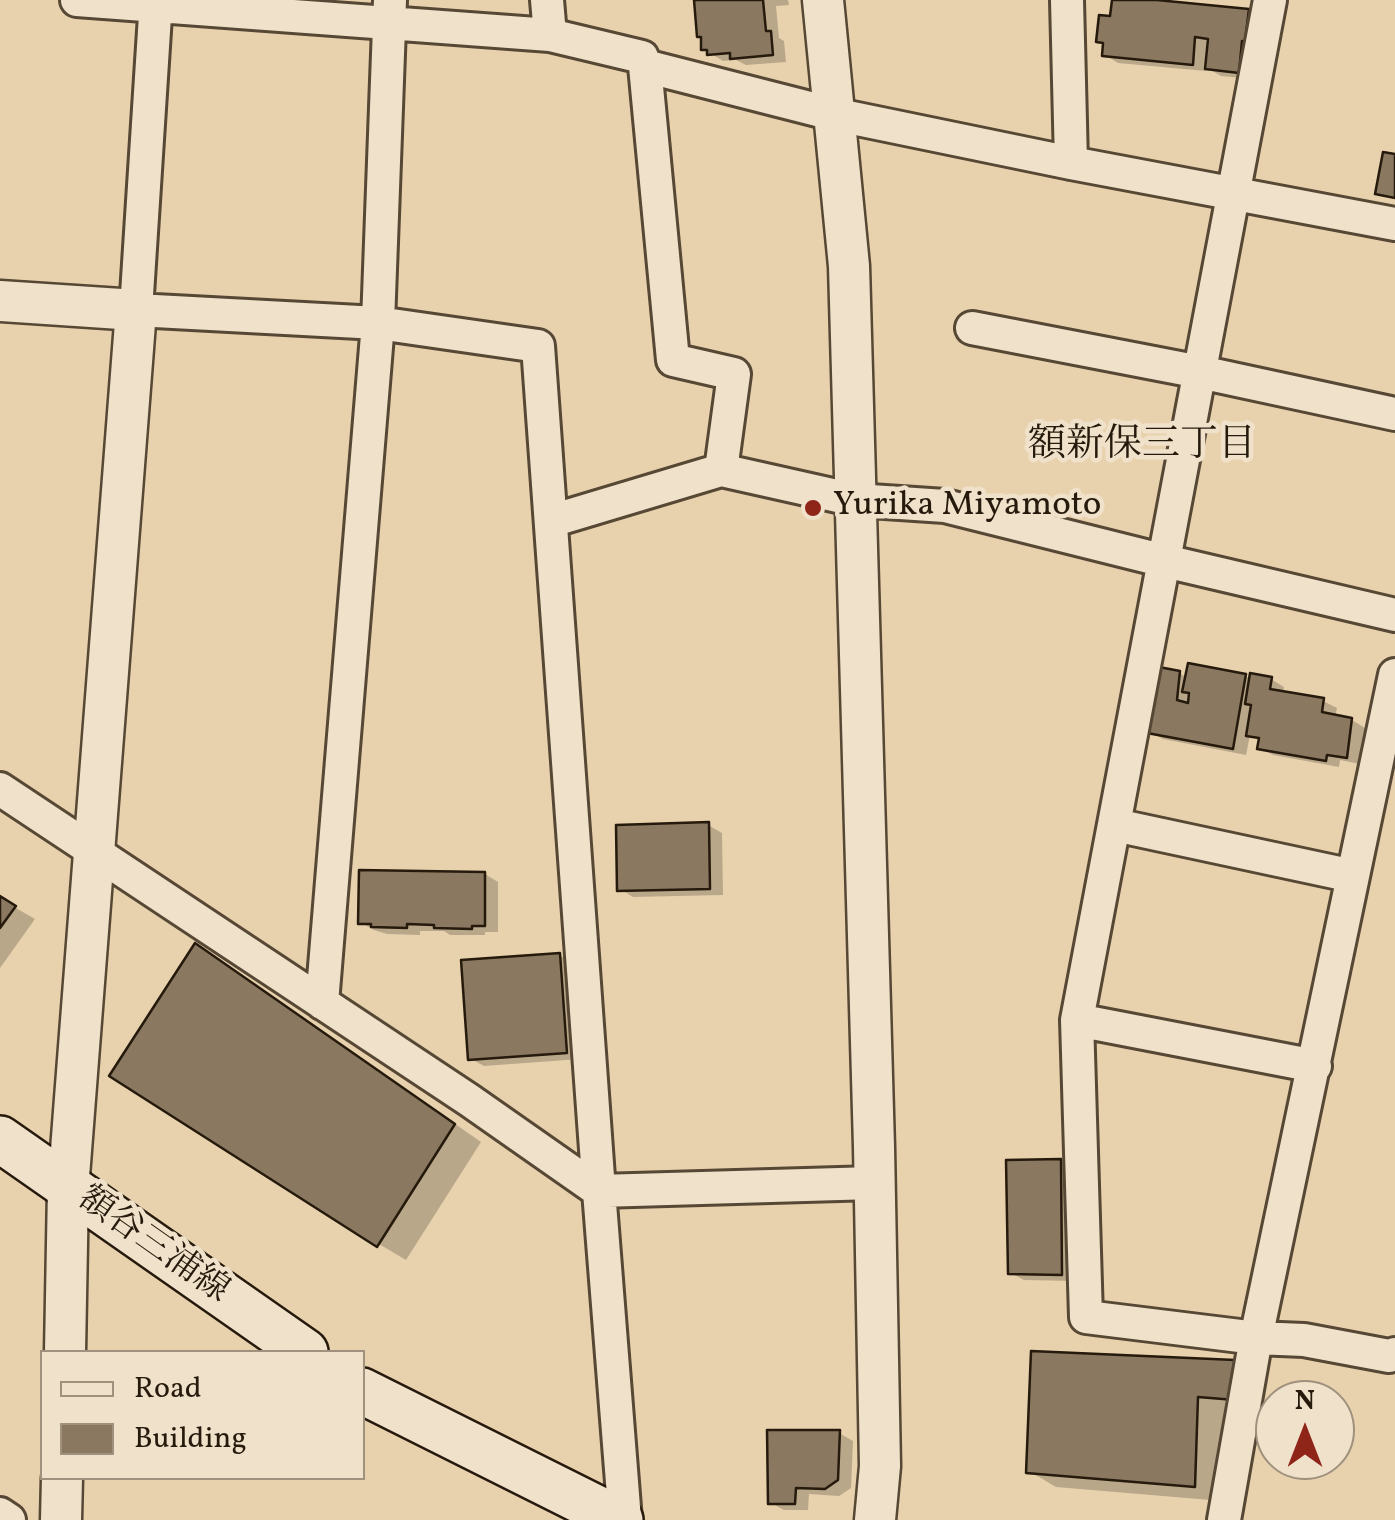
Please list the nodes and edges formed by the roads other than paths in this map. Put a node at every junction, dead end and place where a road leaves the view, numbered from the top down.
1 (77, 0) edge
2 (547, 0) edge
3 (823, 0) edge
4 (1067, 0) edge
5 (1270, 0) edge
6 (156, 3) edge
7 (389, 12) edge
8 (550, 35) junction
9 (645, 66) junction
10 (833, 114) junction
11 (1070, 162) junction
12 (1234, 194) junction
13 (1395, 224) edge
14 (0, 301) edge
15 (136, 310) junction
16 (378, 322) junction
17 (972, 328) dead end
18 (1200, 372) junction
19 (1395, 414) edge
20 (720, 470) junction
21 (855, 500) junction
22 (550, 520) junction
23 (1164, 562) junction
24 (1395, 615) edge
25 (1395, 675) edge
26 (0, 789) edge
27 (1115, 825) junction
28 (93, 852) junction
29 (1353, 876) junction
30 (322, 1003) junction
31 (1077, 1020) junction
32 (1314, 1066) junction
33 (0, 1140) edge
34 (874, 1182) junction
35 (68, 1189) junction
36 (598, 1191) junction
37 (1256, 1338) junction
38 (64, 1350) edge
39 (302, 1350) edge
40 (1395, 1354) edge
41 (365, 1392) edge
42 (62, 1480) edge
43 (0, 1514) edge
44 (9, 1520) edge
45 (61, 1520) edge
46 (622, 1520) edge
47 (875, 1520) edge
48 (1224, 1520) edge

1 - 6 street
2 - 8 street
3 - 10 street
4 - 11 street
5 - 12 street
6 - 7 street
6 - 15 street
7 - 8 street
7 - 16 street
8 - 9 street
9 - 10 street
9 - 20 street
10 - 11 street
10 - 21 street
11 - 12 street
12 - 13 street
12 - 18 street
14 - 15 street
15 - 16 street
15 - 28 street
16 - 22 street
16 - 30 street
17 - 18 street
18 - 19 street
18 - 23 street
20 - 21 street
20 - 22 street
21 - 23 street
21 - 34 street
22 - 36 street
23 - 24 street
23 - 27 street
25 - 29 street
26 - 28 street
27 - 29 street
27 - 31 street
28 - 30 street
28 - 35 street
29 - 32 street
30 - 36 street
31 - 32 street
31 - 37 street
32 - 37 street
33 - 35 main road, 額谷三浦線
34 - 36 street
34 - 47 street
35 - 38 street
35 - 39 main road, 額谷三浦線
36 - 46 street
37 - 40 street
37 - 48 street
41 - 46 main road
42 - 45 street
43 - 44 street

